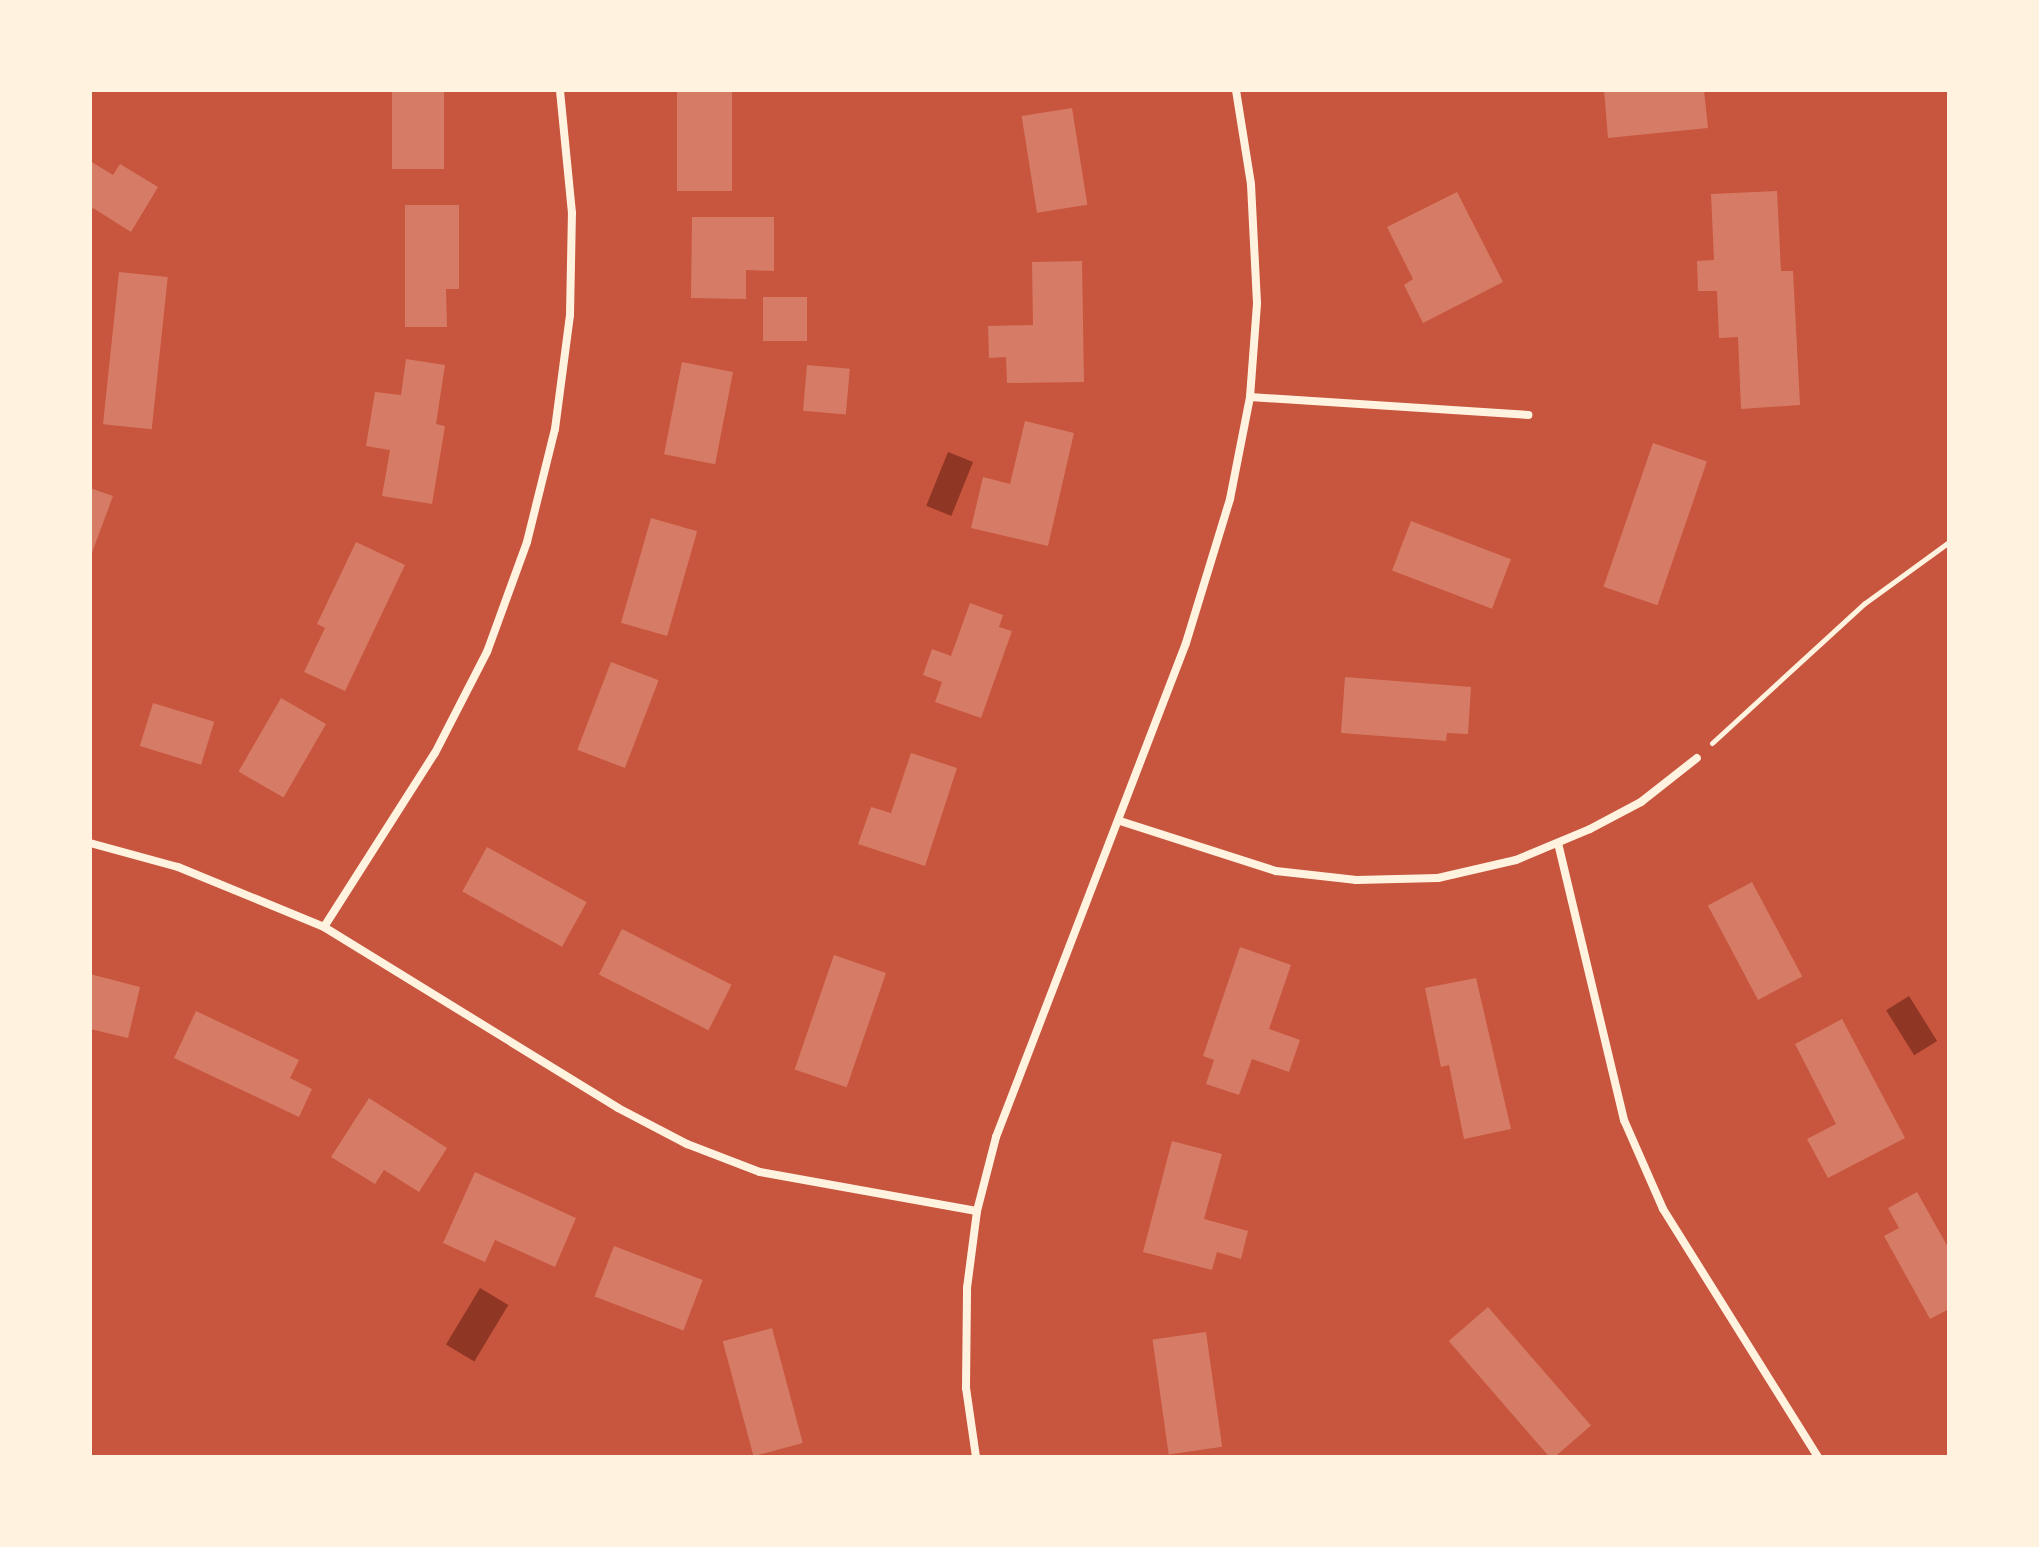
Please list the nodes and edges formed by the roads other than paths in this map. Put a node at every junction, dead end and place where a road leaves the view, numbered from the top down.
1 (560, 90) edge
2 (1236, 90) edge
3 (1250, 397) junction
4 (1528, 415) dead end
5 (1697, 758) road end
6 (1120, 821) junction
7 (90, 843) edge
8 (1558, 843) junction
9 (324, 927) junction
10 (977, 1211) junction
11 (976, 1457) edge
12 (1818, 1457) edge

1 - 9 street
2 - 3 street
3 - 4 street
3 - 6 street
5 - 8 street
6 - 8 street
6 - 10 street
7 - 9 street
8 - 12 street
9 - 10 street
10 - 11 street

